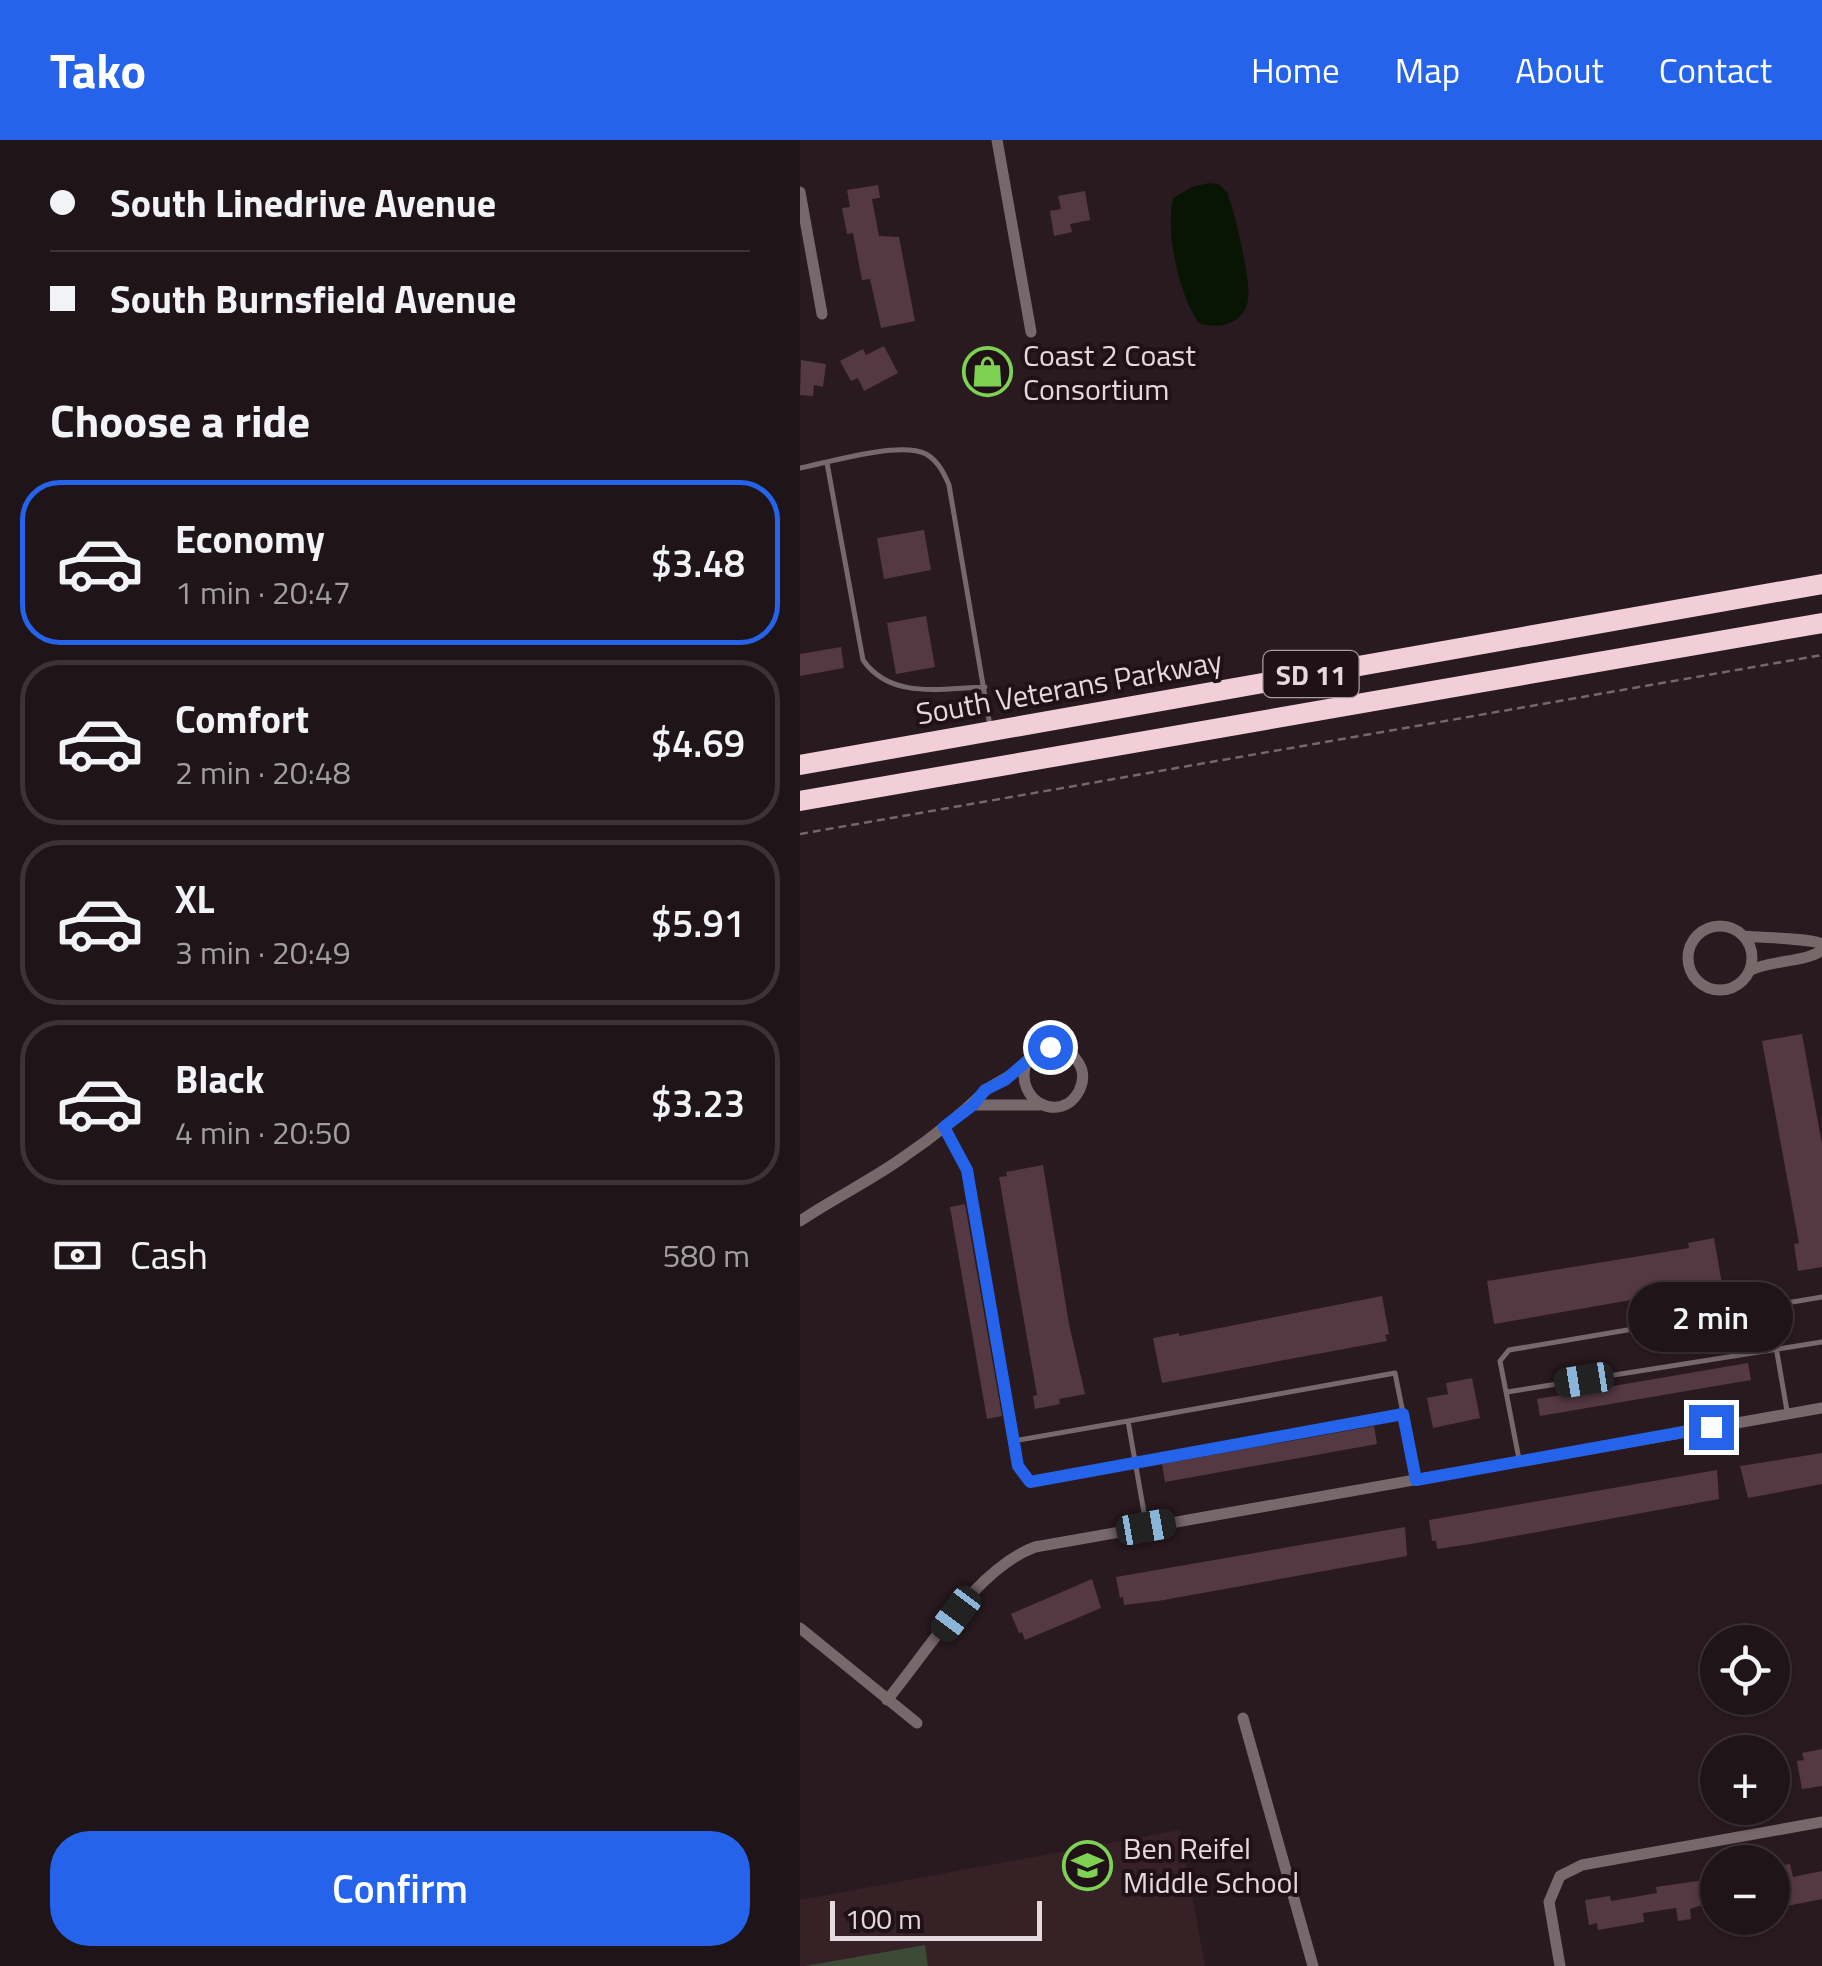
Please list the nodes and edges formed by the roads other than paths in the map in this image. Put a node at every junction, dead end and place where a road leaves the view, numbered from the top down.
1 (997, 140) edge
2 (800, 192) edge
3 (822, 314) dead end
4 (1031, 332) dead end
5 (827, 463) junction
6 (800, 468) edge
7 (1822, 584) edge
8 (1822, 623) edge
9 (985, 688) junction
10 (991, 731) junction
11 (800, 765) edge
12 (800, 801) edge
13 (1743, 936) junction
14 (1822, 947) edge
15 (1750, 970) junction
16 (1026, 1064) junction
17 (973, 1105) junction
18 (1042, 1105) junction
19 (944, 1127) junction
20 (828, 1203) junction
21 (800, 1208) edge
22 (800, 1220) edge
23 (1822, 1297) edge
24 (1769, 1306) junction
25 (1822, 1342) edge
26 (1777, 1349) junction
27 (1507, 1392) junction
28 (1822, 1408) edge
29 (1788, 1413) junction
30 (1403, 1414) junction
31 (1128, 1420) junction
32 (1013, 1441) junction
33 (1134, 1462) junction
34 (1520, 1462) junction
35 (1416, 1480) junction
36 (1146, 1527) junction
37 (800, 1628) edge
38 (887, 1700) junction
39 (1244, 1718) dead end
40 (917, 1723) dead end
41 (1822, 1822) edge
42 (1313, 1966) edge
43 (1560, 1966) edge

1 - 4 street
2 - 3 street
5 - 6 lane
5 - 9 lane
5 - 9 lane
7 - 10 highway, South Veterans Parkway / SD 11
8 - 12 highway, SD 11
9 - 10 lane
10 - 11 highway, South Veterans Parkway / SD 11
13 - 14 street
13 - 15 street
13 - 15 street
14 - 15 street
16 - 17 street
16 - 18 street
16 - 18 street
17 - 18 street
17 - 19 street
19 - 20 street
19 - 32 lane
20 - 21 street
20 - 22 street
23 - 24 lane
24 - 26 lane
24 - 27 lane
25 - 26 lane
26 - 27 lane
26 - 29 lane
27 - 34 lane
28 - 29 street
29 - 34 street
30 - 31 lane
30 - 33 lane
30 - 35 lane
31 - 32 lane
31 - 33 lane
32 - 33 lane
33 - 36 lane
34 - 35 street
35 - 36 street
36 - 38 street
37 - 38 street
38 - 40 street
39 - 42 street
41 - 43 street

